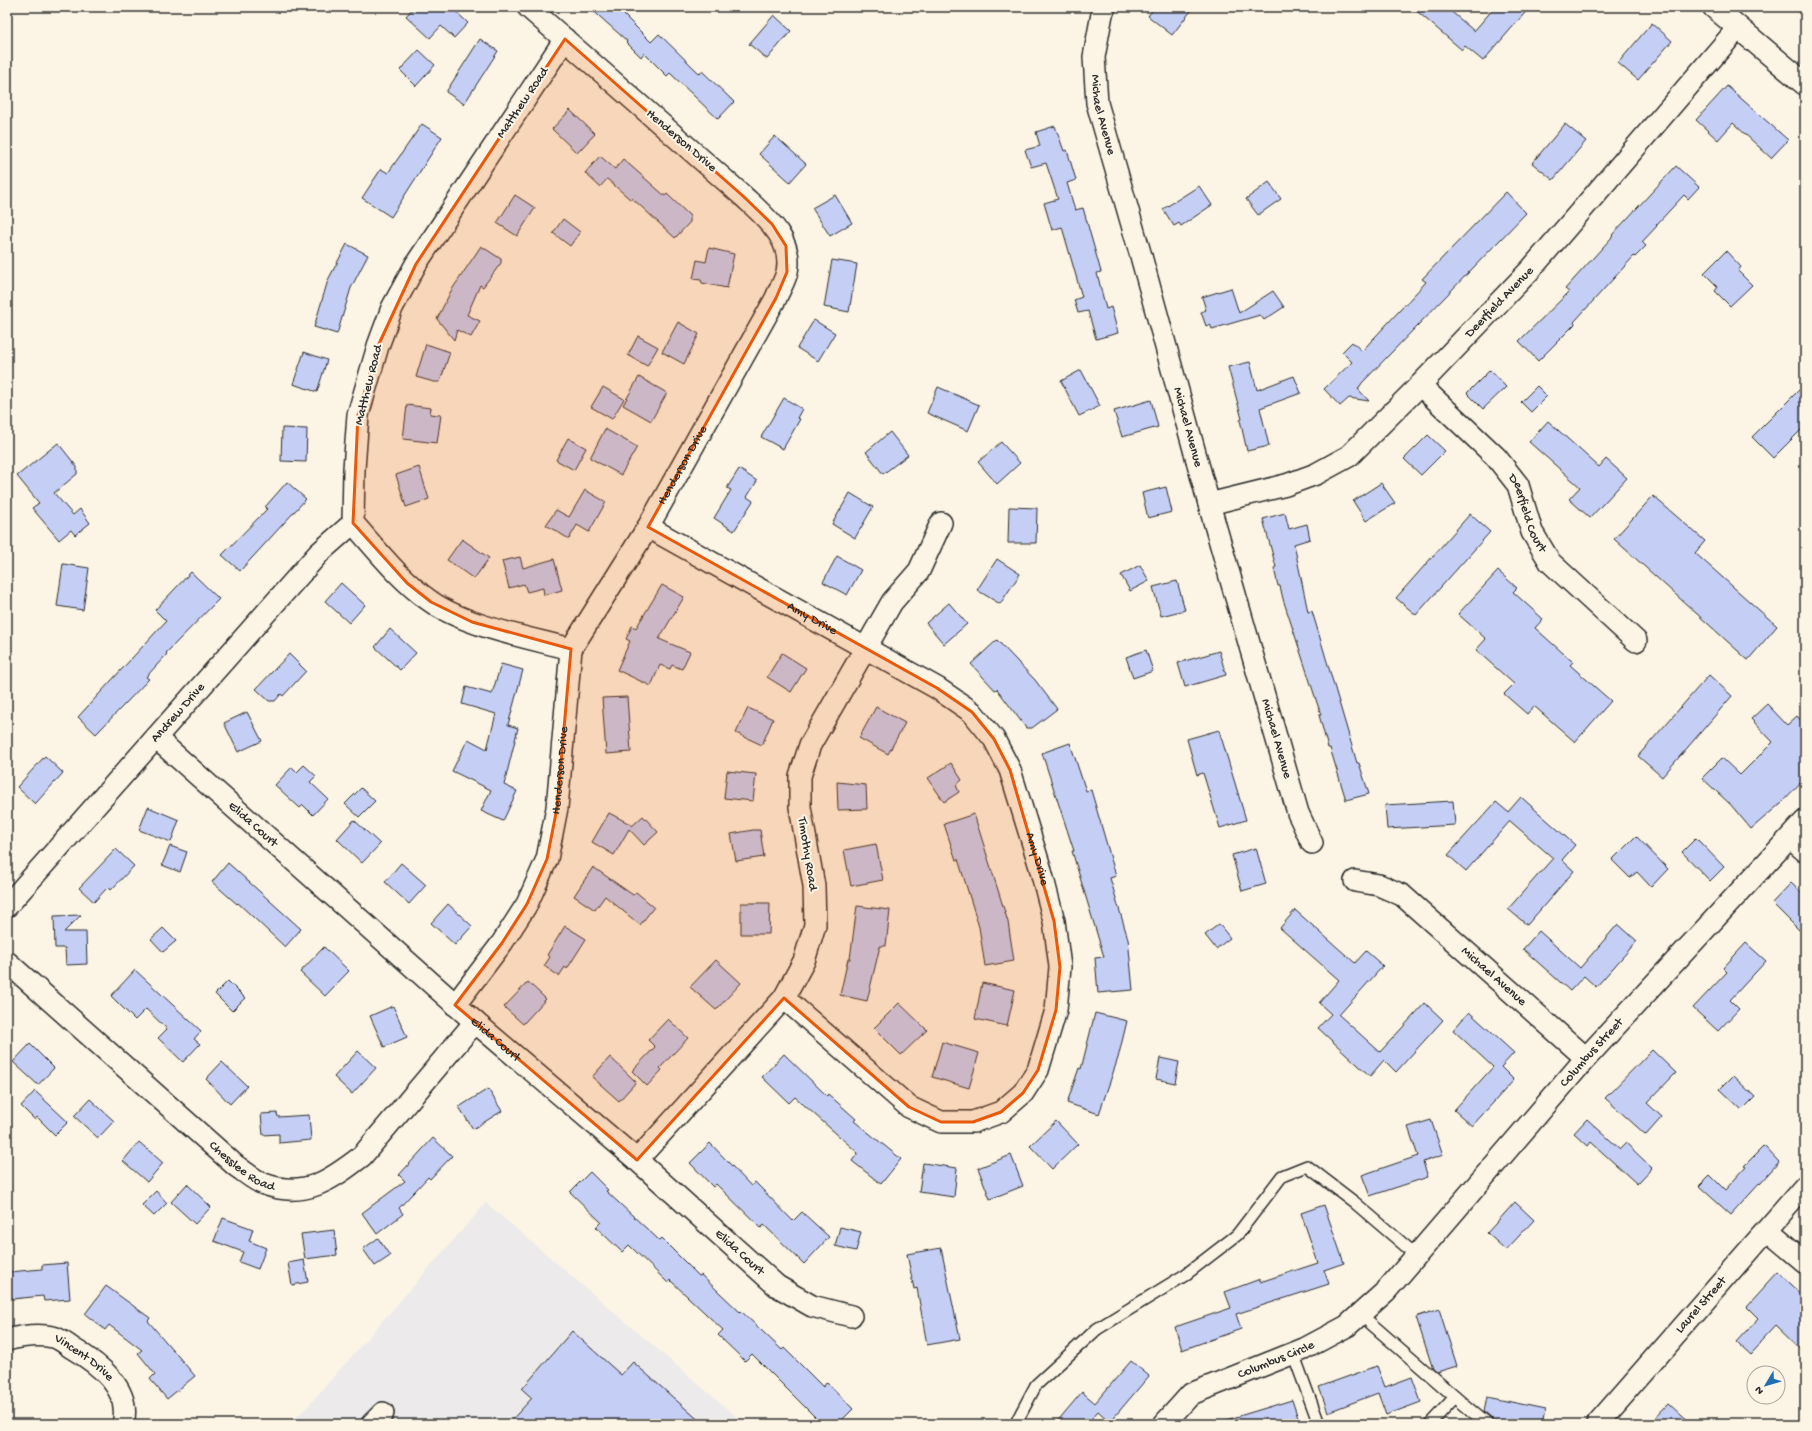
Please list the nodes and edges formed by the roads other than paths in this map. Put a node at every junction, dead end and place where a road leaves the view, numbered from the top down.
1 (528, 7) edge
2 (1105, 7) edge
3 (1714, 7) edge
4 (1738, 28) junction
5 (565, 39) junction
6 (1805, 84) edge
7 (1420, 385) junction
8 (1209, 504) junction
9 (353, 523) junction
10 (941, 523) dead end
11 (648, 527) junction
12 (1636, 641) dead end
13 (866, 648) junction
14 (572, 649) junction
15 (156, 738) junction
16 (1805, 821) edge
17 (1312, 843) dead end
18 (1797, 845) edge
19 (1355, 881) dead end
20 (7, 906) edge
21 (7, 962) edge
22 (784, 998) junction
23 (455, 1005) junction
24 (474, 1022) junction
25 (1586, 1058) junction
26 (637, 1160) junction
27 (1805, 1186) edge
28 (1767, 1230) junction
29 (1416, 1255) junction
30 (1805, 1262) edge
31 (1386, 1290) joint
32 (1360, 1314) junction
33 (851, 1316) dead end
34 (7, 1340) edge
35 (1293, 1353) junction
36 (1455, 1397) junction
37 (123, 1424) edge
38 (1018, 1424) edge
39 (1164, 1424) edge
40 (1320, 1424) edge
41 (1430, 1424) edge
42 (1487, 1424) edge
43 (1597, 1424) edge

1 - 5 street, Henderson Drive
2 - 8 street, Michael Avenue
3 - 4 street
4 - 6 street
4 - 7 street, Deerfield Avenue
5 - 9 street, Matthew Road
5 - 11 street, Henderson Drive
7 - 8 street, Deerfield Avenue
7 - 12 street, Deerfield Court
8 - 17 street, Michael Avenue
9 - 14 street
9 - 15 street, Andrew Drive
10 - 13 street, Timothy Road
11 - 13 street, Amy Drive
11 - 14 street, Henderson Drive
13 - 22 street, Timothy Road
13 - 22 street, Amy Drive
14 - 23 street, Henderson Drive
15 - 20 street, Andrew Drive
15 - 23 street, Elida Court
16 - 18 street, Columbus Street
18 - 25 street, Columbus Street
19 - 25 street, Michael Avenue
21 - 24 street, Chesslee Road
22 - 26 street, Timothy Road
23 - 24 street, Elida Court
24 - 26 street, Elida Court
25 - 29 street, Columbus Street
26 - 33 street, Elida Court
27 - 28 street, Laurel Street
28 - 30 street
28 - 43 street, Laurel Street
29 - 31 street, Columbus Street
29 - 38 lane
31 - 32 street, Columbus Circle
32 - 35 street, Columbus Circle
32 - 36 lane
34 - 37 street, Vincent Drive
35 - 39 street, Columbus Circle
35 - 40 lane
36 - 41 lane
36 - 42 lane

